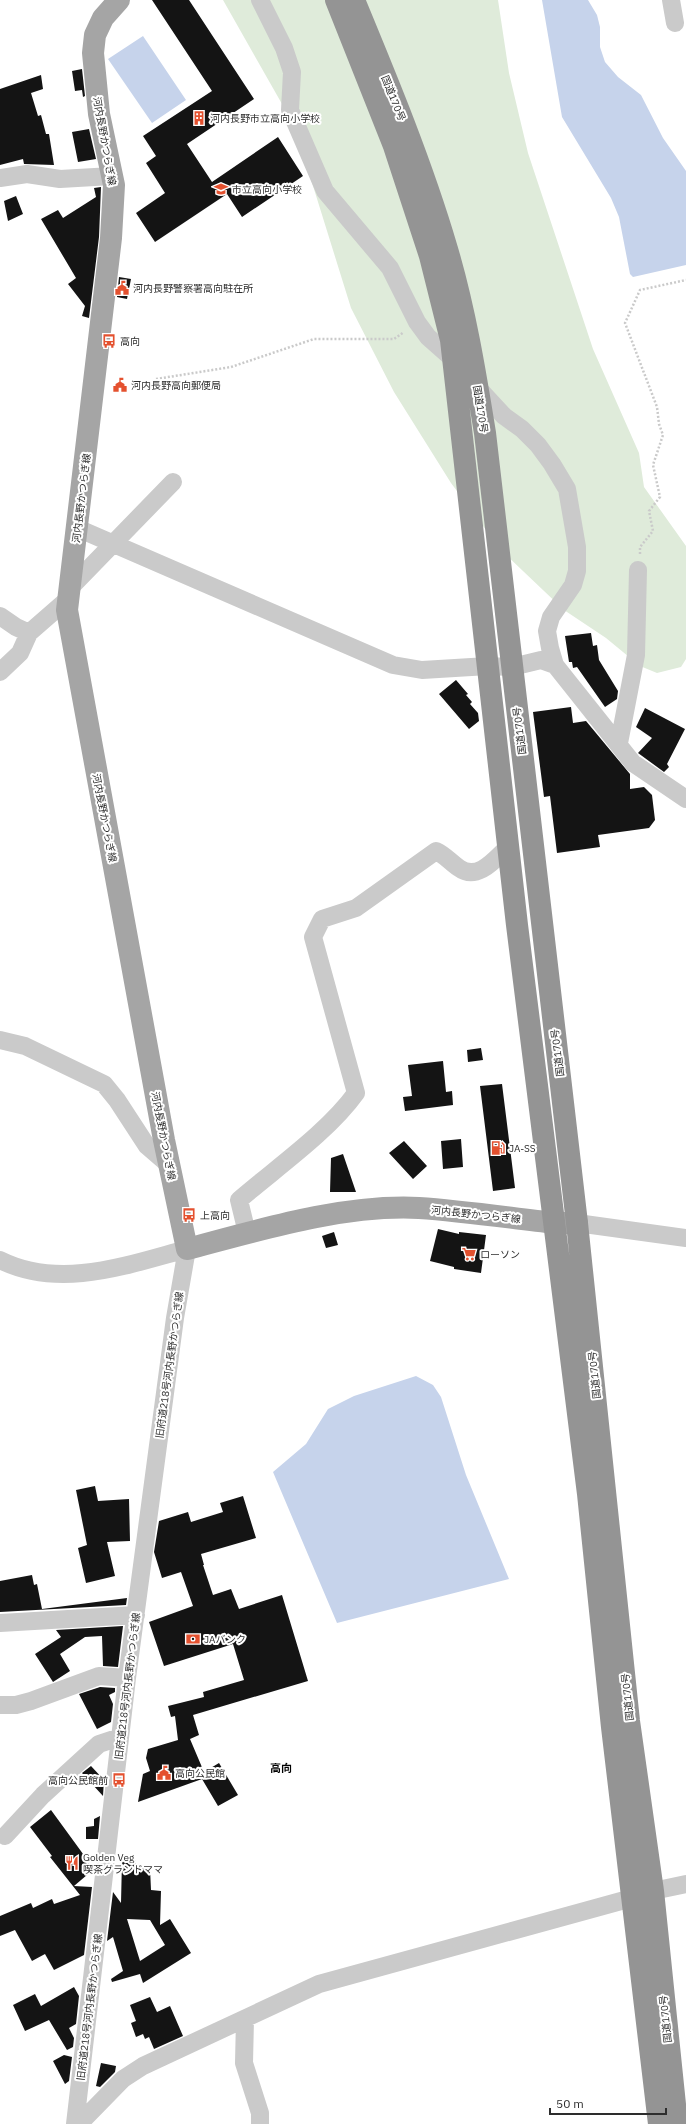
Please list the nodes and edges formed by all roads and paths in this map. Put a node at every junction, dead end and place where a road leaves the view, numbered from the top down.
1 (119, 0) edge
2 (260, 0) edge
3 (336, 0) edge
4 (354, 0) edge
5 (671, 0) edge
6 (675, 23) dead end
7 (112, 176) junction
8 (0, 178) edge
9 (686, 280) edge
10 (417, 322) junction
11 (454, 360) junction
12 (156, 379) dead end
13 (477, 387) junction
14 (173, 482) dead end
15 (77, 528) junction
16 (114, 544) junction
17 (638, 570) joint
18 (69, 593) junction
19 (0, 616) edge
20 (29, 633) junction
21 (555, 665) junction
22 (488, 666) junction
23 (512, 667) junction
24 (0, 672) edge
25 (619, 743) junction
26 (686, 799) edge
27 (509, 846) junction
28 (0, 1040) edge
29 (169, 1165) junction
30 (555, 1223) junction
31 (577, 1223) junction
32 (247, 1233) junction
33 (686, 1238) edge
34 (187, 1248) junction
35 (0, 1260) edge
36 (136, 1615) junction
37 (0, 1623) edge
38 (127, 1678) junction
39 (0, 1706) edge
40 (120, 1737) junction
41 (5, 1836) dead end
42 (686, 1884) edge
43 (652, 1891) junction
44 (632, 1898) junction
45 (245, 2019) junction
46 (75, 2124) edge
47 (79, 2124) edge
48 (260, 2124) edge
49 (659, 2124) edge
50 (677, 2124) edge

1 - 7 main road, 河内長野かつらぎ線
2 - 10 street
3 - 11 highway, 国道170号
4 - 13 highway, 国道170号
5 - 6 street
7 - 8 street
7 - 15 main road, 河内長野かつらぎ線
9 - 17 path
10 - 11 street
10 - 12 path
11 - 22 highway, 国道170号
13 - 21 street
13 - 23 highway, 国道170号
14 - 16 street
15 - 16 street
15 - 18 main road, 河内長野かつらぎ線
16 - 18 street
16 - 22 street
17 - 25 street
18 - 20 street
18 - 29 main road, 河内長野かつらぎ線
19 - 20 street
20 - 24 street
21 - 23 street
21 - 25 street
22 - 23 street
22 - 27 highway, 国道170号
23 - 31 highway, 国道170号
25 - 26 street
27 - 30 highway, 国道170号
27 - 32 street
28 - 29 street
29 - 34 main road, 河内長野かつらぎ線
30 - 31 main road, 河内長野かつらぎ線
30 - 32 main road, 河内長野かつらぎ線
30 - 44 highway, 国道170号
31 - 33 street
31 - 43 highway, 国道170号
32 - 34 main road, 河内長野かつらぎ線
34 - 35 street
34 - 36 street, 旧府道218号河内長野かつらぎ線
36 - 37 street
36 - 38 street, 旧府道218号河内長野かつらぎ線
38 - 39 street
38 - 40 street, 旧府道218号河内長野かつらぎ線
40 - 41 street
40 - 46 street, 旧府道218号河内長野かつらぎ線
42 - 43 street
43 - 50 highway, 国道170号
44 - 45 street
44 - 49 highway, 国道170号
45 - 47 street
45 - 48 street

